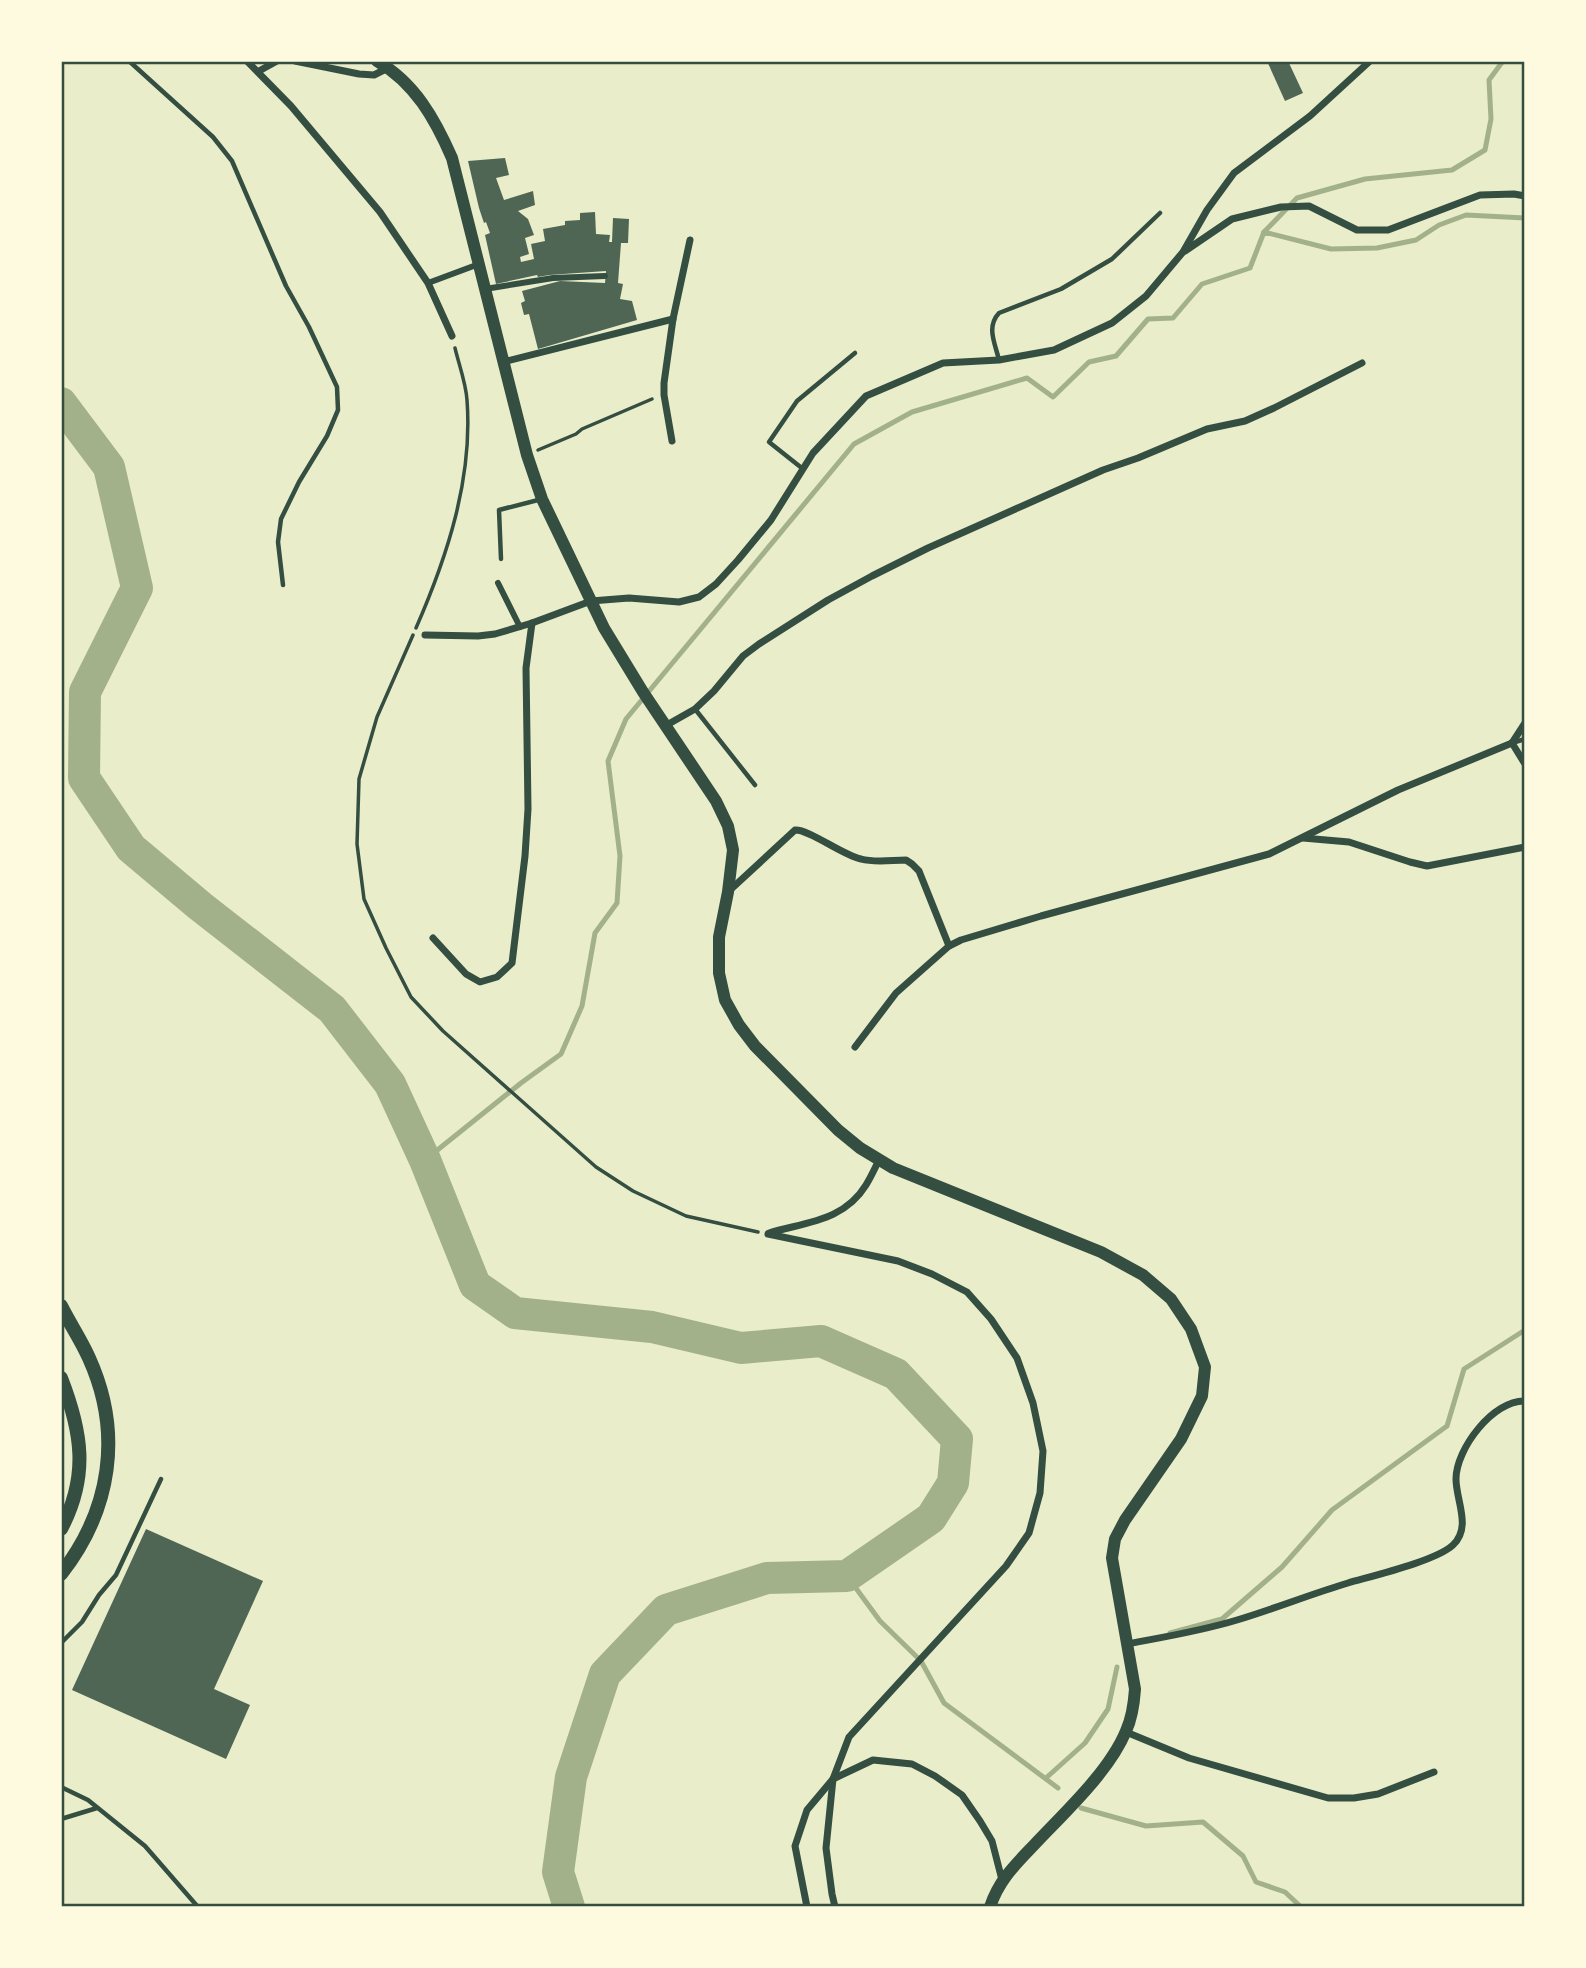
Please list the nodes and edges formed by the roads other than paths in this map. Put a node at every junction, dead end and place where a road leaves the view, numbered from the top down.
1 (129, 61) edge
2 (247, 61) edge
3 (277, 61) edge
4 (295, 61) edge
5 (1370, 61) edge
6 (383, 64) edge
7 (259, 71) junction
8 (1525, 196) edge
9 (1160, 214) dead end
10 (690, 240) dead end
11 (1183, 252) junction
12 (479, 264) junction
13 (605, 276) dead end
14 (428, 283) junction
15 (485, 289) junction
16 (673, 319) junction
17 (452, 336) road end
18 (855, 353) dead end
19 (999, 360) junction
20 (503, 362) junction
21 (1362, 363) dead end
22 (672, 441) dead end
23 (803, 469) junction
24 (542, 499) junction
25 (501, 559) dead end
26 (498, 583) dead end
27 (283, 585) dead end
28 (591, 601) junction
29 (533, 623) junction
30 (520, 627) junction
31 (425, 635) dead end
32 (695, 709) junction
33 (1525, 723) edge
34 (665, 726) junction
35 (1525, 739) edge
36 (1512, 743) junction
37 (1525, 764) edge
38 (755, 785) dead end
39 (1302, 838) junction
40 (1525, 847) edge
41 (728, 892) junction
42 (433, 938) dead end
43 (949, 946) junction
44 (855, 1047) dead end
45 (879, 1160) junction
46 (61, 1306) edge
47 (61, 1378) edge
48 (1525, 1401) edge
49 (161, 1479) dead end
50 (61, 1529) edge
51 (61, 1574) edge
52 (61, 1643) edge
53 (1127, 1644) junction
54 (1126, 1732) junction
55 (1434, 1772) dead end
56 (833, 1779) junction
57 (61, 1787) edge
58 (97, 1807) junction
59 (61, 1819) edge
60 (1002, 1880) junction
61 (198, 1907) edge
62 (807, 1907) edge
63 (835, 1907) edge
64 (990, 1907) edge

1 - 27 lane
2 - 7 street
3 - 7 street
4 - 6 street
5 - 11 street
6 - 12 main road
7 - 14 street
8 - 11 street
9 - 19 lane
10 - 16 street
11 - 19 street
12 - 14 street
12 - 15 main road
13 - 15 street
14 - 17 street
15 - 20 main road
16 - 20 street
16 - 22 street
18 - 23 lane
19 - 23 street
20 - 24 main road
21 - 32 street
23 - 28 street
24 - 25 lane
24 - 28 main road
26 - 30 street
28 - 29 street
28 - 34 main road
29 - 30 street
29 - 42 street
30 - 31 street
32 - 34 street
32 - 38 lane
33 - 36 street
34 - 41 main road
35 - 36 lane
36 - 37 street
36 - 39 street
39 - 40 street
39 - 43 street
41 - 43 street
41 - 45 main road
43 - 44 street
45 - 53 main road
45 - 56 street
46 - 51 highway
47 - 50 highway
48 - 53 street
49 - 52 lane
53 - 54 main road
54 - 55 street
54 - 60 main road
56 - 60 street
56 - 62 street
56 - 63 street
57 - 58 lane
58 - 59 lane
58 - 61 lane
60 - 64 main road

